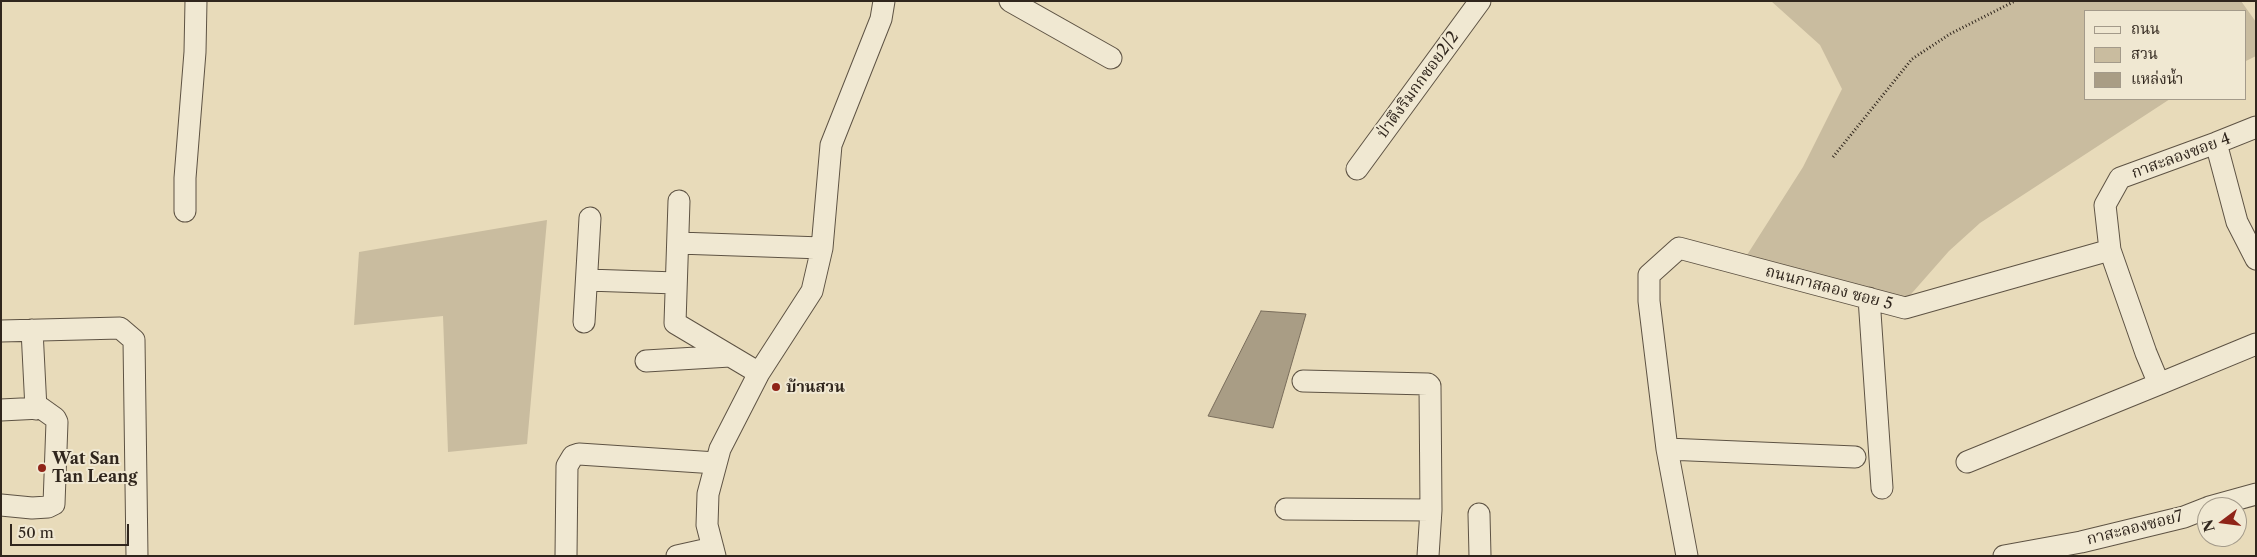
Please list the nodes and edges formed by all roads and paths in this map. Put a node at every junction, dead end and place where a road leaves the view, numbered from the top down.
1 (196, 1) edge
2 (884, 1) edge
3 (1010, 1) edge
4 (1480, 1) edge
5 (2015, 1) edge
6 (1112, 58) dead end
7 (2256, 127) edge
8 (2216, 143) junction
9 (1833, 157) dead end
10 (1356, 169) dead end
11 (679, 201) dead end
12 (185, 211) dead end
13 (590, 218) dead end
14 (678, 243) junction
15 (822, 248) junction
16 (2110, 250) junction
17 (2256, 259) edge
18 (587, 280) junction
19 (676, 283) junction
20 (1868, 298) junction
21 (584, 322) dead end
22 (32, 330) junction
23 (1, 331) edge
24 (2256, 344) edge
25 (730, 356) junction
26 (646, 361) dead end
27 (759, 373) junction
28 (1303, 381) dead end
29 (2159, 384) junction
30 (36, 409) junction
31 (1, 410) edge
32 (1667, 449) junction
33 (1855, 457) dead end
34 (1967, 462) dead end
35 (716, 464) junction
36 (1882, 488) dead end
37 (1, 505) edge
38 (1286, 509) dead end
39 (1431, 510) junction
40 (2197, 512) edge
41 (1480, 514) dead end
42 (714, 552) edge
43 (137, 556) edge
44 (566, 556) edge
45 (677, 556) edge
46 (1428, 556) edge
47 (1480, 556) edge
48 (1686, 556) edge
49 (2004, 556) edge

1 - 12 street
2 - 15 street
3 - 6 street
4 - 10 street, ป่าตึงริมกกซอย2/2
5 - 9 path
7 - 8 street, กาสะลองซอย 4
8 - 16 street, กาสะลองซอย 4
8 - 17 street
11 - 14 street
13 - 18 street
14 - 15 street
14 - 19 street
15 - 27 street
16 - 20 street, ถนนกาสลอง ซอย 5
16 - 29 street
18 - 19 street
18 - 21 street
19 - 25 street
20 - 32 street, ถนนกาสลอง ซอย 5
20 - 36 street
22 - 23 street
22 - 30 street
22 - 43 street
24 - 29 street
25 - 26 street
25 - 27 street
27 - 35 street
28 - 39 street
29 - 34 street
30 - 31 street
30 - 37 street
32 - 33 street
32 - 48 street, ถนนกาสลอง ซอย 5
35 - 42 street
35 - 44 street
38 - 39 street
39 - 46 street
40 - 49 street, กาสะลองซอย7
41 - 47 street
42 - 45 street

